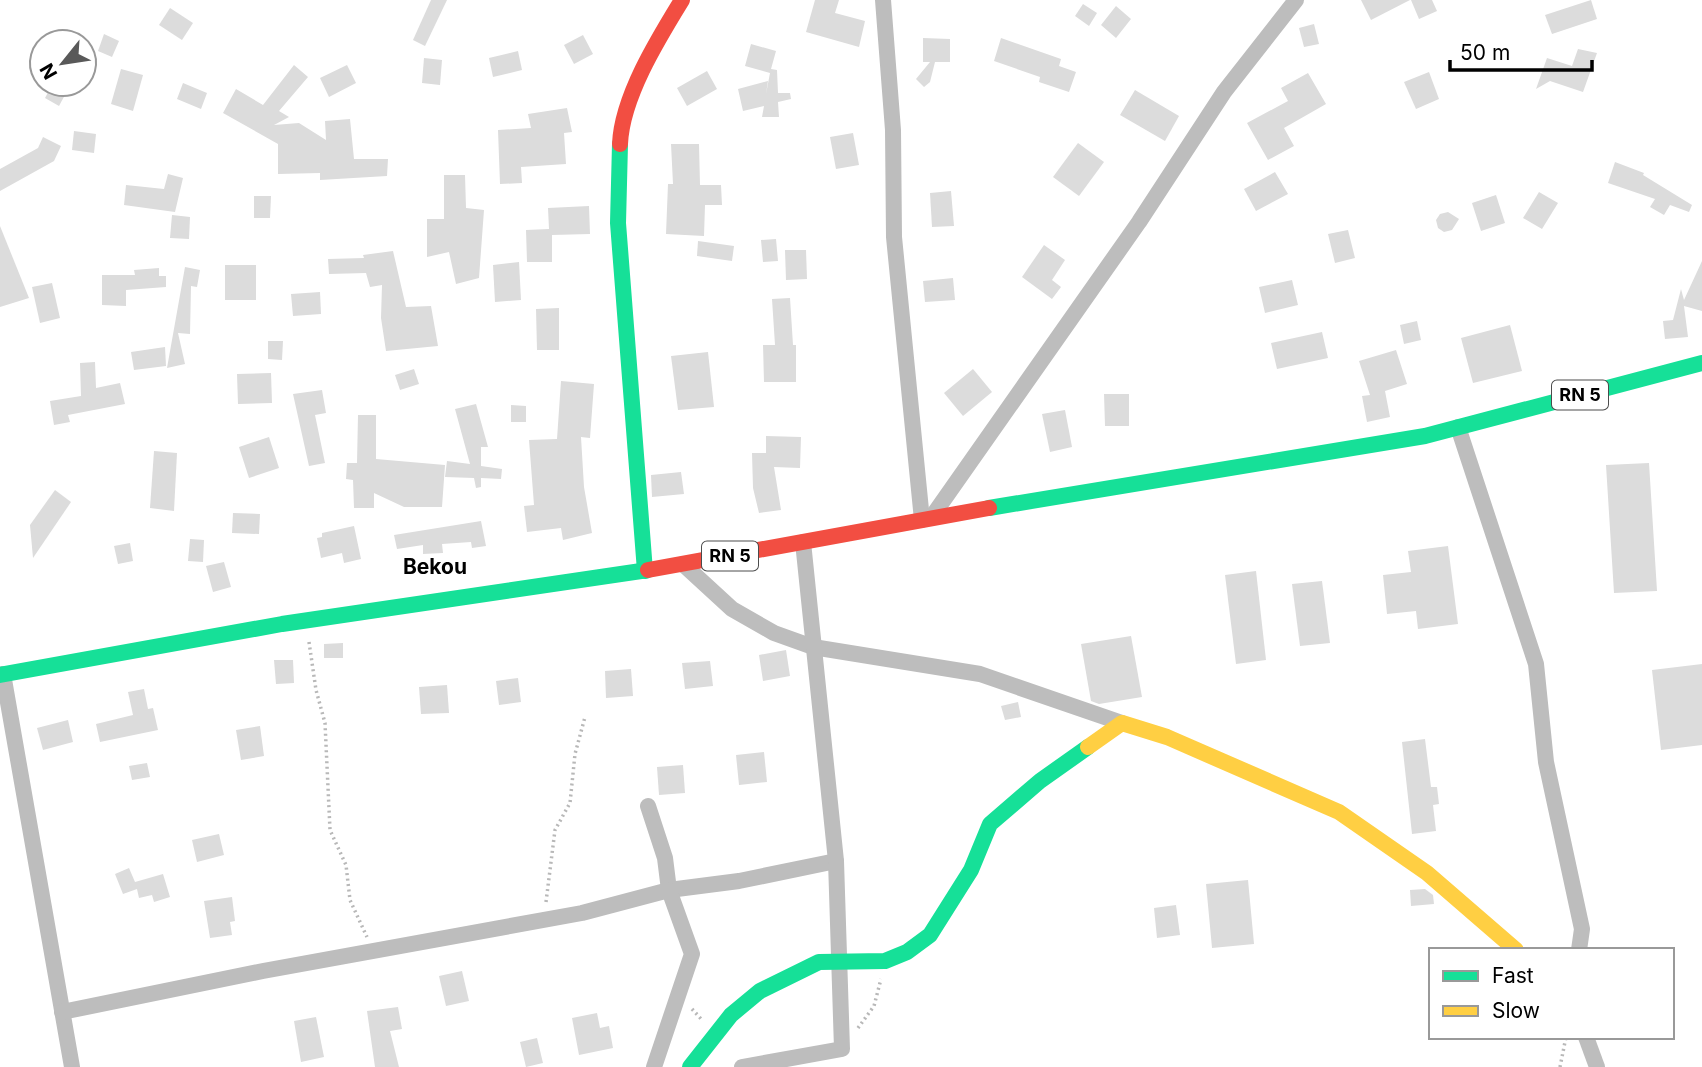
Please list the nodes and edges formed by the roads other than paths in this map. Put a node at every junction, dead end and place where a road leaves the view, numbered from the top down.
1 (682, 0) edge
2 (883, 0) edge
3 (1296, 0) edge
4 (1702, 363) edge
5 (1458, 427) junction
6 (927, 519) junction
7 (803, 542) junction
8 (683, 564) junction
9 (645, 572) junction
10 (813, 647) junction
11 (2, 675) edge
12 (1122, 723) junction
13 (648, 806) dead end
14 (836, 861) junction
15 (669, 891) junction
16 (1514, 948) edge
17 (1578, 948) edge
18 (839, 962) junction
19 (62, 1012) junction
20 (1587, 1039) edge
21 (72, 1067) edge
22 (654, 1067) edge
23 (690, 1067) edge
24 (742, 1067) edge
25 (1597, 1067) edge

1 - 9 main road
2 - 6 street
3 - 6 street
4 - 5 main road, RN 5
5 - 6 main road, RN 5
5 - 17 street
6 - 7 main road, RN 5
7 - 8 main road, RN 5
7 - 10 street
8 - 9 main road, RN 5
8 - 10 street
9 - 11 main road, RN 5
10 - 12 street
10 - 14 street
11 - 19 street
12 - 16 main road
12 - 18 main road
13 - 15 street
14 - 15 street
14 - 18 street
15 - 19 street
15 - 22 street
18 - 23 main road
18 - 24 street
19 - 21 street
20 - 25 street

